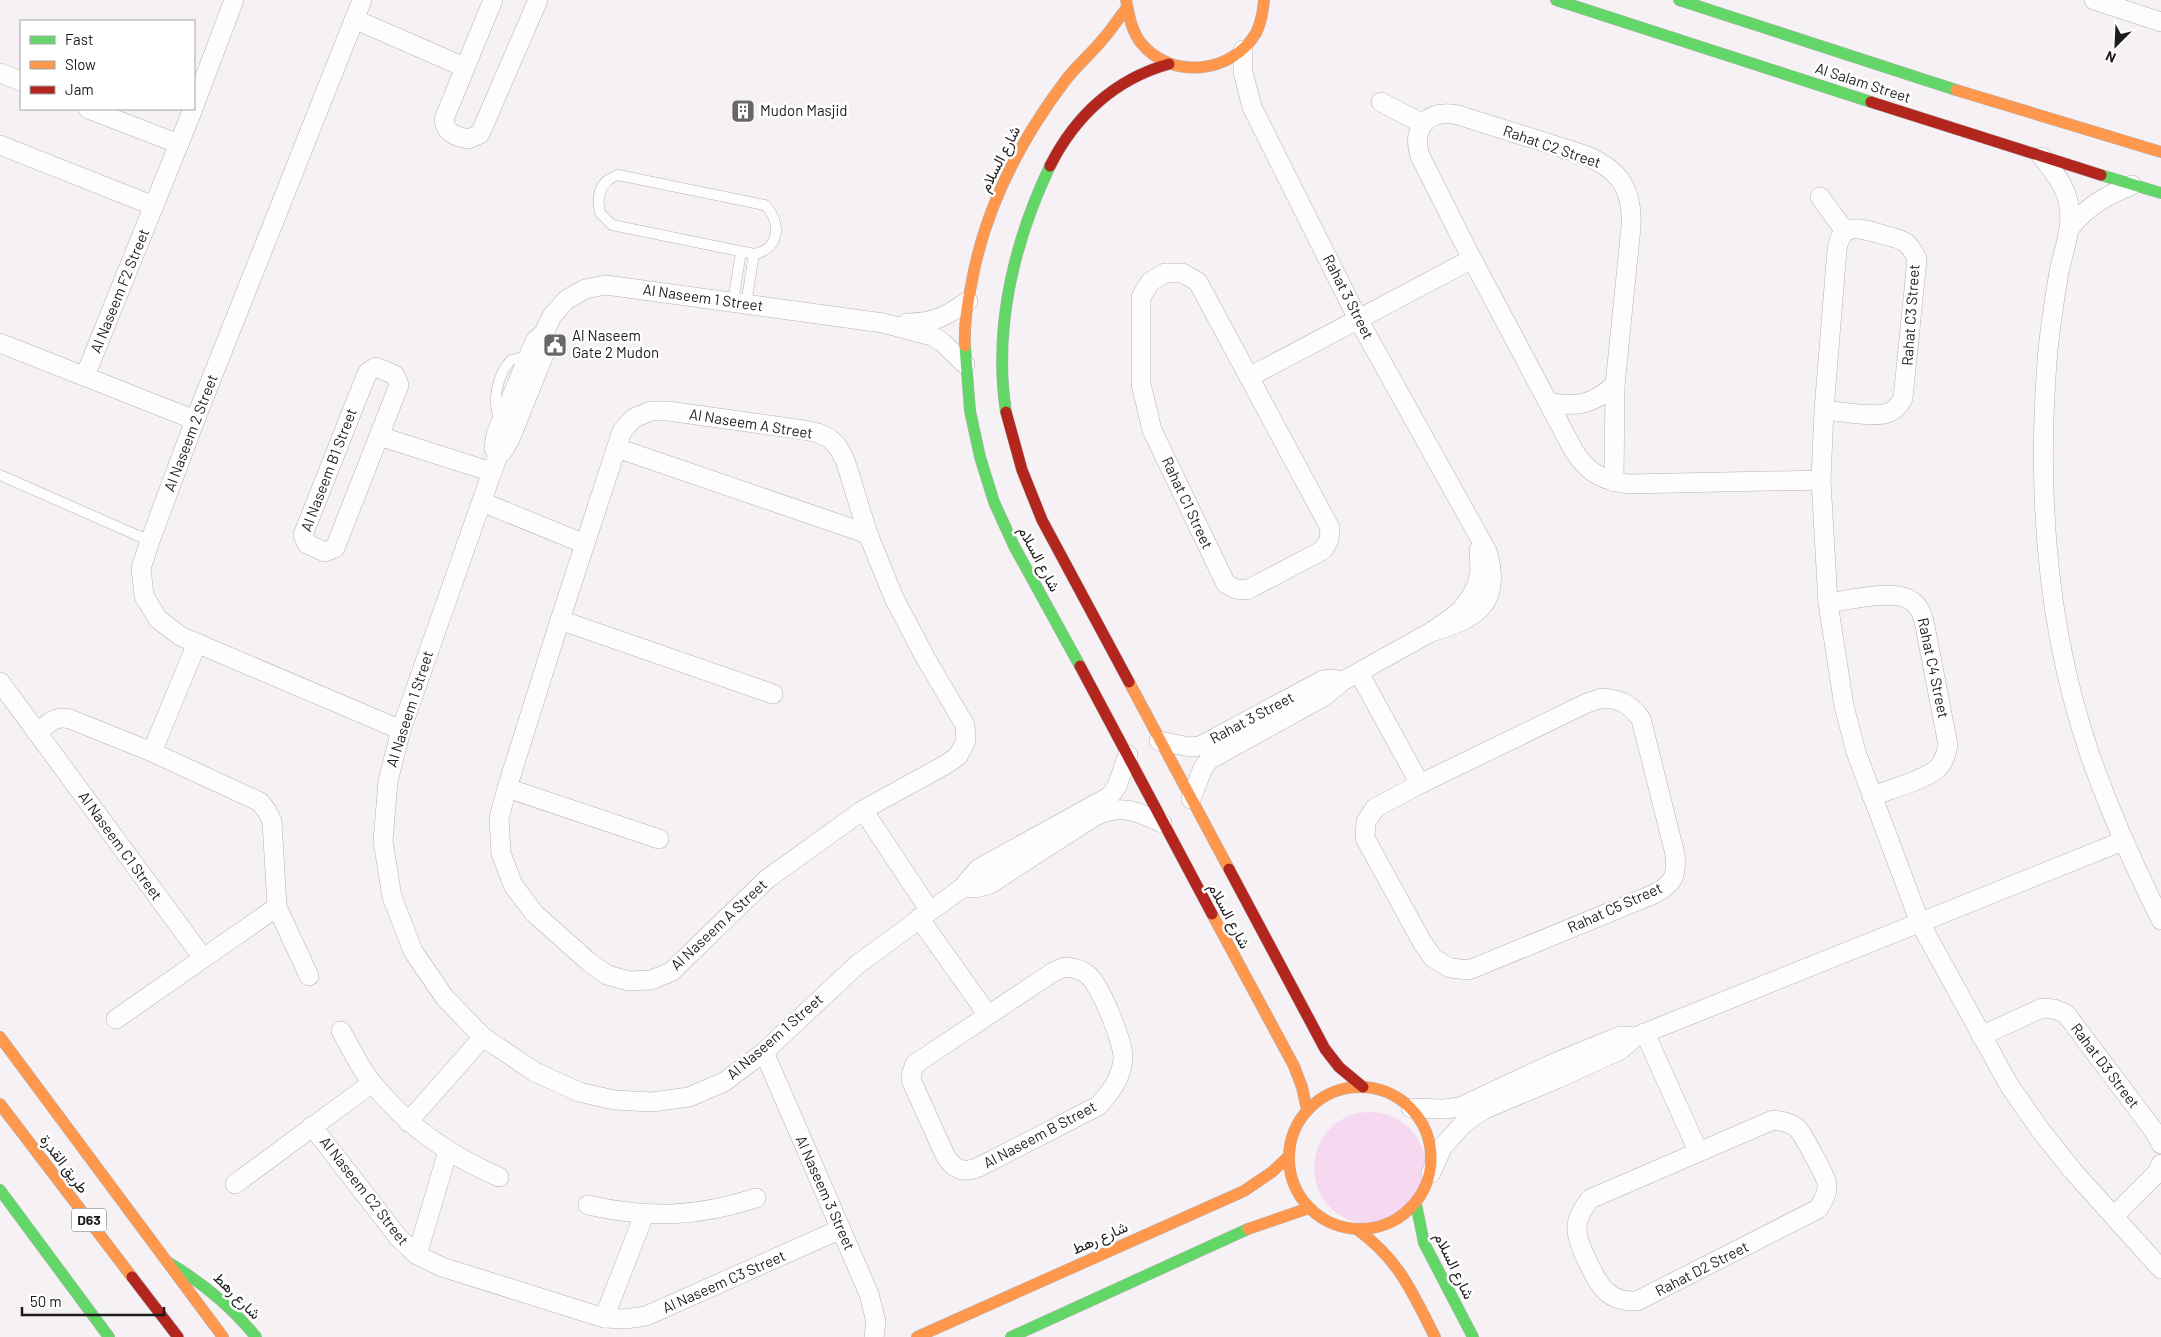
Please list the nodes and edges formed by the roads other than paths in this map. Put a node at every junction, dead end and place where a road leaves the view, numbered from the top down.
1 (234, 0) edge
2 (362, 0) edge
3 (493, 0) edge
4 (538, 0) edge
5 (1264, 0) edge
6 (1275, 0) edge
7 (1556, 0) edge
8 (1679, 0) edge
9 (2094, 0) edge
10 (1126, 4) edge
11 (354, 19) junction
12 (1262, 21) junction
13 (2161, 22) edge
14 (1243, 50) junction
15 (1169, 64) junction
16 (464, 67) junction
17 (0, 73) edge
18 (20, 82) edge
19 (1381, 102) dead end
20 (195, 103) edge
21 (91, 110) edge
22 (192, 110) edge
23 (1423, 124) junction
24 (179, 144) junction
25 (0, 145) edge
26 (2161, 152) edge
27 (2042, 157) junction
28 (2132, 185) junction
29 (2161, 193) edge
30 (1820, 197) dead end
31 (154, 206) junction
32 (2070, 228) junction
33 (1846, 231) junction
34 (741, 252) junction
35 (754, 254) junction
36 (1472, 259) junction
37 (968, 301) junction
38 (740, 303) junction
39 (1358, 319) junction
40 (883, 322) junction
41 (544, 332) junction
42 (0, 343) edge
43 (527, 356) junction
44 (965, 364) junction
45 (85, 376) junction
46 (1249, 377) junction
47 (1614, 385) junction
48 (517, 402) junction
49 (1549, 402) junction
50 (1824, 410) junction
51 (195, 420) junction
52 (500, 422) junction
53 (379, 436) junction
54 (617, 448) junction
55 (495, 463) junction
56 (0, 475) edge
57 (1821, 480) junction
58 (1614, 482) junction
59 (482, 502) junction
60 (868, 534) junction
61 (150, 541) junction
62 (585, 544) junction
63 (1828, 603) junction
64 (560, 620) junction
65 (197, 643) junction
66 (1351, 676) junction
67 (0, 682) edge
68 (773, 694) dead end
69 (400, 730) junction
70 (1246, 731) junction
71 (37, 733) junction
72 (1159, 741) junction
73 (152, 752) junction
74 (1128, 755) junction
75 (1420, 784) junction
76 (507, 788) junction
77 (1872, 796) junction
78 (1191, 799) junction
79 (862, 810) junction
80 (1162, 823) junction
81 (659, 839) dead end
82 (1046, 840) junction
83 (2124, 841) junction
84 (1002, 855) junction
85 (1010, 872) junction
86 (962, 888) junction
87 (277, 907) junction
88 (924, 914) junction
89 (2161, 920) edge
90 (1920, 923) junction
91 (202, 958) junction
92 (309, 976) dead end
93 (988, 1015) junction
94 (116, 1019) dead end
95 (341, 1031) dead end
96 (1640, 1035) junction
97 (1981, 1036) junction
98 (0, 1037) edge
99 (483, 1037) junction
100 (764, 1052) junction
101 (1556, 1070) junction
102 (372, 1083) junction
103 (1363, 1086) junction
104 (0, 1104) edge
105 (1411, 1108) junction
106 (1307, 1110) junction
107 (408, 1122) junction
108 (312, 1126) junction
109 (2161, 1144) edge
110 (448, 1151) junction
111 (1698, 1151) junction
112 (1288, 1156) junction
113 (2161, 1164) edge
114 (1431, 1173) junction
115 (499, 1177) dead end
116 (235, 1184) dead end
117 (0, 1190) edge
118 (756, 1198) dead end
119 (1416, 1204) junction
120 (588, 1205) dead end
121 (1309, 1208) junction
122 (644, 1215) junction
123 (2114, 1216) junction
124 (842, 1229) junction
125 (1358, 1230) junction
126 (417, 1255) junction
127 (169, 1263) junction
128 (2161, 1269) edge
129 (501, 1286) joint
130 (604, 1318) junction
131 (109, 1337) edge
132 (178, 1337) edge
133 (224, 1337) edge
134 (256, 1337) edge
135 (874, 1337) edge
136 (917, 1337) edge
137 (1011, 1337) edge
138 (1435, 1337) edge
139 (1473, 1337) edge

1 - 20 street, Al Naseem F2 Street
2 - 11 street, Al Naseem 2 Street
3 - 16 street
4 - 16 street
5 - 12 main road
6 - 12 main road
7 - 27 main road, Al Salam Street
8 - 26 main road, Al Salam Street
9 - 13 street
10 - 15 main road
10 - 37 main road, شارع السلام
11 - 16 street
11 - 51 street, Al Naseem 2 Street
12 - 14 main road
14 - 15 main road
14 - 39 street, Rahat 3 Street
15 - 72 main road, شارع السلام
17 - 18 street
19 - 23 street
21 - 24 street
22 - 24 street, Al Naseem F2 Street
23 - 36 street
23 - 47 street, Rahat C2 Street
24 - 31 street, Al Naseem F2 Street
25 - 31 street
27 - 28 main road, Al Salam Street
27 - 32 street
28 - 29 main road, Al Salam Street
28 - 32 street
30 - 33 street
31 - 45 street, Al Naseem F2 Street
32 - 83 street
33 - 50 street
33 - 50 street, Rahat C3 Street
34 - 35 lane
34 - 35 lane
34 - 38 lane
35 - 38 lane
36 - 39 street
36 - 49 street
37 - 40 street, Al Naseem 1 Street
37 - 44 main road, شارع السلام
38 - 40 street, Al Naseem 1 Street
38 - 41 street, Al Naseem 1 Street
39 - 46 street
39 - 66 street, Rahat 3 Street
40 - 44 street, Al Naseem 1 Street
41 - 43 street, Al Naseem 1 Street
41 - 48 street, Al Naseem 1 Street
42 - 45 street
43 - 48 street, Al Naseem 1 Street
43 - 52 lane
44 - 74 main road, شارع السلام
45 - 51 street
46 - 46 street, Rahat C1 Street
47 - 49 street
47 - 58 street, Rahat C2 Street
48 - 52 street, Al Naseem 1 Street
48 - 55 street, Al Naseem 1 Street
49 - 58 street
50 - 57 street
51 - 61 street, Al Naseem 2 Street
52 - 55 street, Al Naseem 1 Street
53 - 53 street, Al Naseem B1 Street
53 - 55 street
54 - 60 street
54 - 60 street, Al Naseem A Street
54 - 62 street, Al Naseem A Street
55 - 59 street, Al Naseem 1 Street
56 - 61 lane
57 - 58 street
57 - 63 street
59 - 62 street
59 - 69 street, Al Naseem 1 Street
60 - 79 street, Al Naseem A Street
61 - 65 street, Al Naseem 2 Street
62 - 64 street, Al Naseem A Street
63 - 77 street
63 - 77 street, Rahat C4 Street
64 - 68 street
64 - 76 street, Al Naseem A Street
65 - 69 street, Al Naseem 2 Street
65 - 73 street
66 - 70 street, Rahat 3 Street
66 - 75 street
67 - 71 street, Al Naseem C1 Street
69 - 99 street, Al Naseem 1 Street
70 - 72 street, Rahat 3 Street
70 - 78 street, Rahat 3 Street
71 - 73 street
71 - 91 street, Al Naseem C1 Street
72 - 78 main road, شارع السلام
73 - 87 street
74 - 80 main road, شارع السلام
74 - 82 street, Al Naseem 1 Street
75 - 75 street, Rahat C5 Street
76 - 79 street, Al Naseem A Street
76 - 81 street
77 - 90 street
78 - 103 main road, شارع السلام
79 - 88 street
80 - 82 street, Al Naseem 1 Street
80 - 106 main road, شارع السلام
82 - 84 street, Al Naseem 1 Street
82 - 85 street, Al Naseem 1 Street
83 - 89 street
83 - 90 street
84 - 85 street
84 - 86 street, Al Naseem 1 Street
85 - 86 street, Al Naseem 1 Street
86 - 88 street, Al Naseem 1 Street
87 - 91 street
87 - 92 street
88 - 93 street
88 - 100 street, Al Naseem 1 Street
90 - 96 street
90 - 97 street
91 - 94 street
93 - 93 street, Al Naseem B Street
95 - 102 street
96 - 101 street
96 - 111 street
97 - 109 street, Rahat D3 Street
97 - 123 street
98 - 127 main road
99 - 100 street, Al Naseem 1 Street
99 - 107 street
100 - 124 street, Al Naseem 3 Street
101 - 105 street
101 - 114 street
102 - 107 street
102 - 108 street, Al Naseem C2 Street
103 - 105 main road
103 - 106 main road
104 - 132 main road, طريق القدرة / D63
105 - 114 main road
106 - 112 main road
107 - 110 street
108 - 116 street, Al Naseem C2 Street
108 - 126 street, Al Naseem C2 Street
110 - 115 street
110 - 126 street, Al Naseem C2 Street
111 - 111 street, Rahat D2 Street
112 - 121 main road
112 - 136 main road, شارع رهط
113 - 123 street
114 - 119 main road
117 - 131 main road
118 - 122 street
119 - 125 main road
119 - 139 main road, شارع السلام
120 - 122 street
121 - 125 main road
121 - 137 main road
122 - 130 street
123 - 128 street
124 - 130 street, Al Naseem C3 Street
124 - 135 street, Al Naseem 3 Street
125 - 138 main road
126 - 129 street, Al Naseem C2 Street
127 - 133 main road
127 - 134 main road, شارع رهط
129 - 130 street, Al Naseem C3 Street

